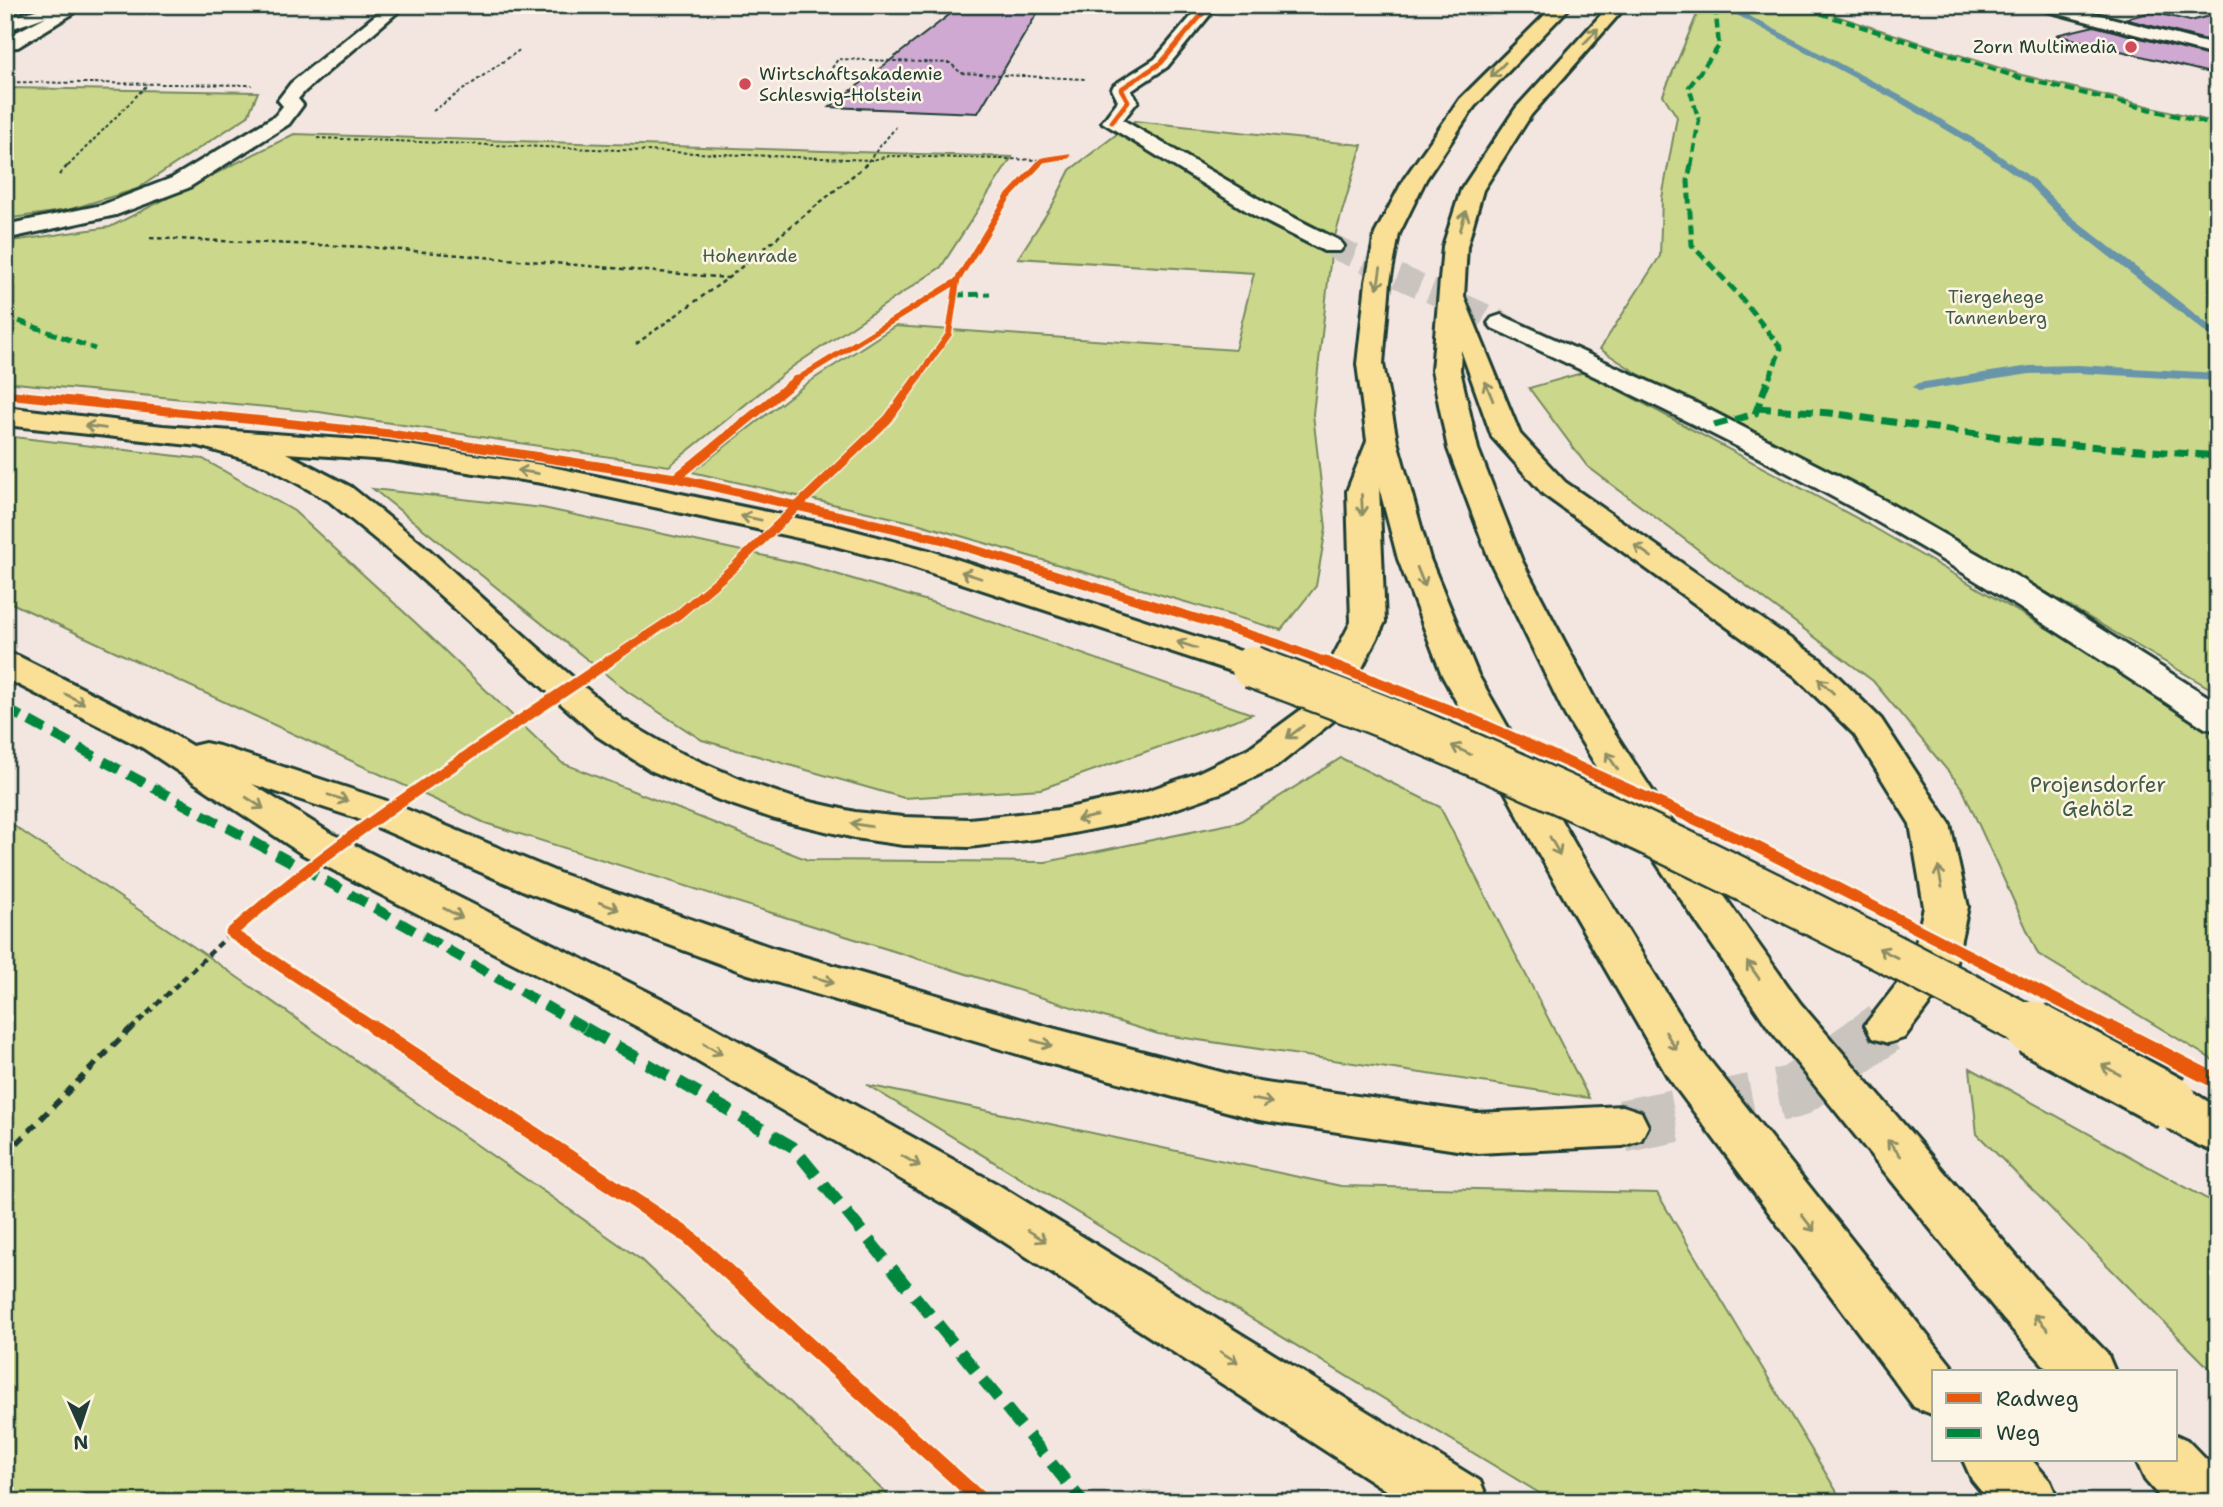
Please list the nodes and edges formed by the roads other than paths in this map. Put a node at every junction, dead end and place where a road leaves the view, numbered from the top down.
1 (398, 5) edge
2 (1564, 5) edge
3 (1619, 5) edge
4 (2042, 5) edge
5 (1183, 6) edge
6 (1209, 7) edge
7 (57, 8) edge
8 (5, 26) edge
9 (2218, 34) edge
10 (2175, 41) junction
11 (5, 43) edge
12 (2218, 51) edge
13 (5, 232) edge
14 (1332, 246) tunnel mouth
15 (1450, 288) junction
16 (1501, 323) tunnel mouth
17 (5, 416) edge
18 (202, 438) junction
19 (1382, 441) junction
20 (5, 664) edge
21 (2218, 720) edge
22 (156, 740) junction
23 (1888, 1025) tunnel mouth
24 (1623, 1126) tunnel mouth
25 (2218, 1133) edge
26 (2085, 1370) edge
27 (1932, 1385) edge
28 (1995, 1462) edge
29 (2168, 1462) edge
30 (1459, 1502) edge
31 (2029, 1502) edge
32 (2205, 1502) edge

1 - 13 street
2 -> 19 highway
15 -> 3 highway
4 - 10 street
5 - 6 street
6 - 14 street
7 - 8 street
7 - 11 street
9 - 10 street
10 - 12 street
23 -> 15 highway
26 -> 15 highway
16 - 21 street
18 -> 17 highway
19 -> 18 highway
25 -> 18 highway, bridge
19 -> 27 highway
20 -> 22 highway
22 -> 24 highway
22 -> 30 highway
28 - 31 highway
29 - 32 highway

